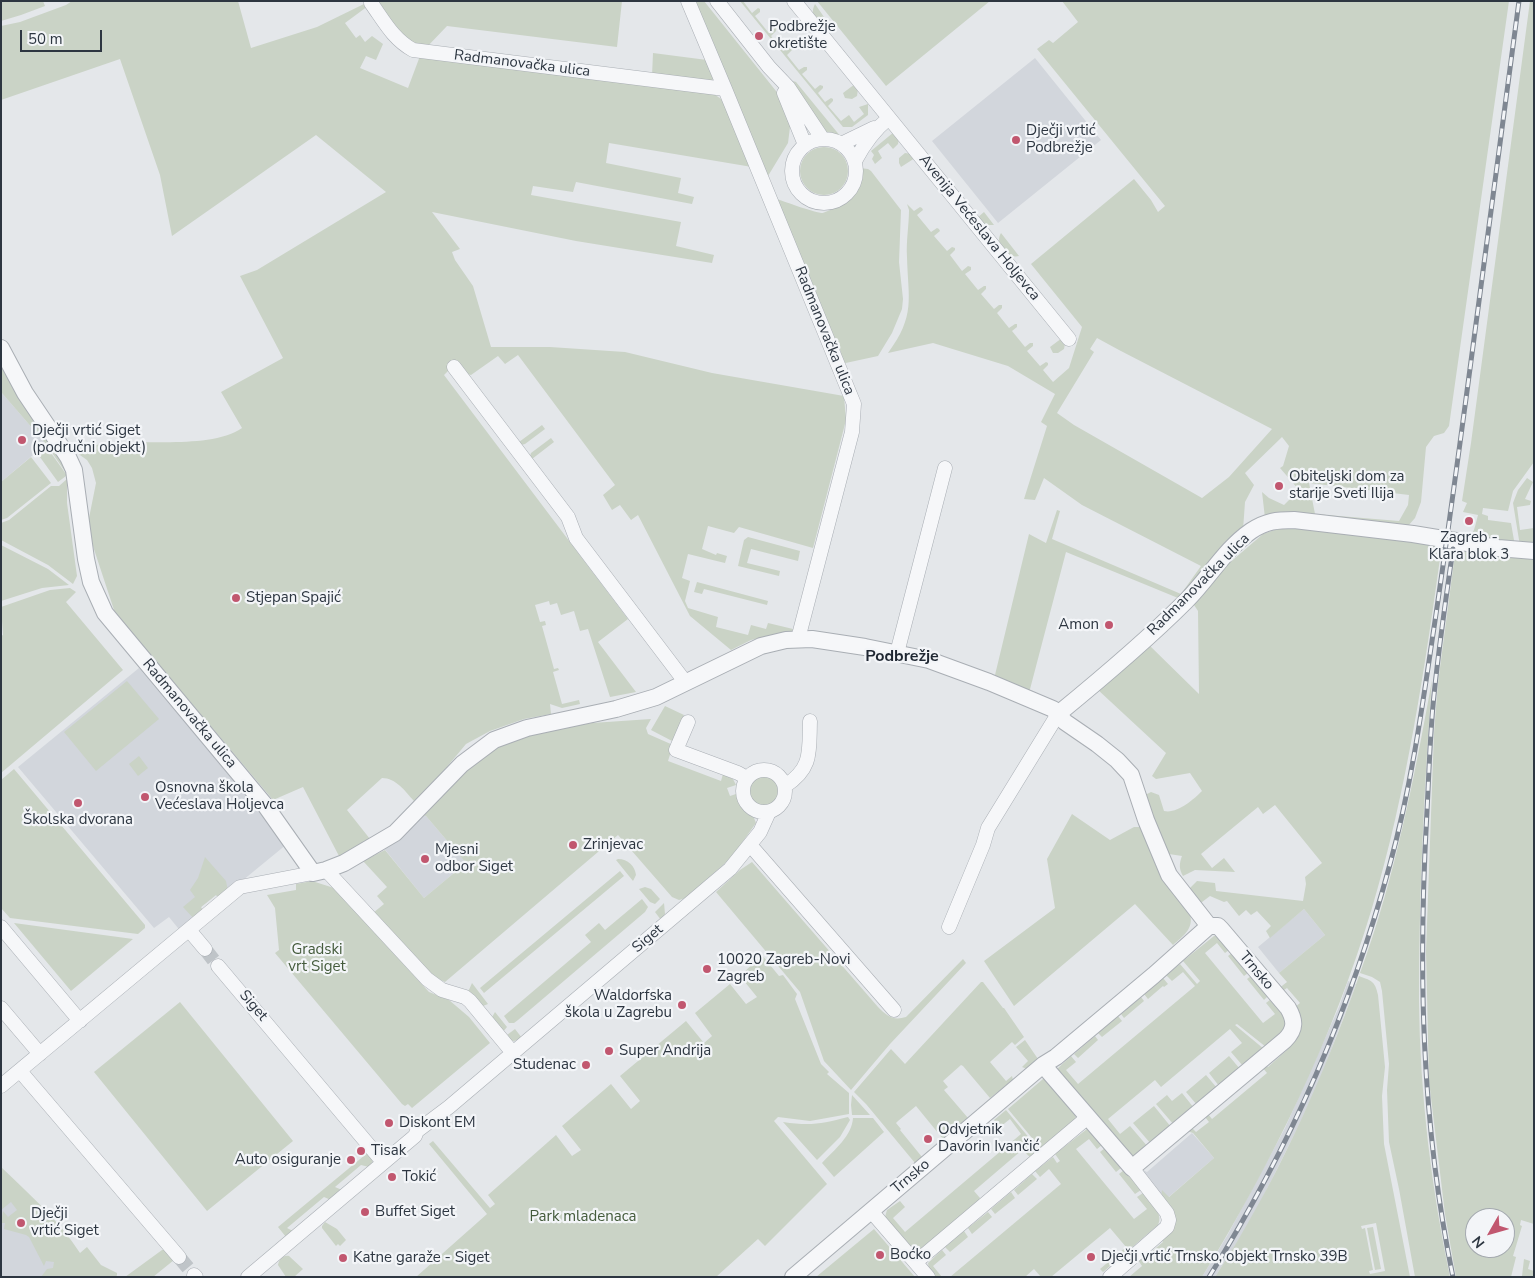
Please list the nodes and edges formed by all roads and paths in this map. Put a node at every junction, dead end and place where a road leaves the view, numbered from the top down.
1 (688, 1) edge
2 (717, 1) edge
3 (794, 1) edge
4 (371, 3) dead end
5 (769, 67) junction
6 (726, 90) junction
7 (884, 121) junction
8 (822, 138) junction
9 (842, 144) junction
10 (805, 145) junction
11 (855, 161) junction
12 (1069, 339) dead end
13 (1, 348) edge
14 (454, 367) dead end
15 (945, 468) dead end
16 (1534, 551) edge
17 (798, 638) junction
18 (897, 652) junction
19 (686, 682) junction
20 (1058, 714) junction
21 (810, 721) dead end
22 (688, 722) dead end
23 (747, 778) junction
24 (785, 786) junction
25 (769, 812) junction
26 (751, 846) junction
27 (319, 871) junction
28 (1209, 926) junction
29 (1, 927) edge
30 (949, 927) dead end
31 (190, 930) junction
32 (205, 950) tunnel mouth
33 (218, 966) tunnel mouth
34 (1, 1008) edge
35 (894, 1010) dead end
36 (80, 1021) junction
37 (513, 1053) junction
38 (40, 1054) junction
39 (1043, 1065) junction
40 (20, 1071) junction
41 (1, 1086) edge
42 (1088, 1117) junction
43 (383, 1162) junction
44 (1132, 1168) junction
45 (871, 1211) junction
46 (179, 1257) tunnel mouth
47 (916, 1262) junction
48 (248, 1277) edge
49 (793, 1277) edge
50 (928, 1277) edge
51 (1110, 1277) edge

1 - 6 street, Radmanovačka ulica
2 - 5 street
3 - 7 street, Avenija Većeslava Holjevca
4 - 6 street, Radmanovačka ulica
5 - 8 street
5 - 10 street
6 - 17 street, Radmanovačka ulica
7 - 9 street
7 - 11 street
7 - 12 street, Avenija Većeslava Holjevca
8 - 9 street
8 - 10 street
9 - 11 street
10 - 11 street
13 - 27 street, Radmanovačka ulica
14 - 19 street
15 - 18 street
16 - 20 street, Radmanovačka ulica
17 - 18 street
17 - 19 street
18 - 20 street
19 - 27 street
20 - 28 street
20 - 30 street, Radmanovačka ulica
21 - 24 street
22 - 23 street
23 - 24 street
23 - 25 street
24 - 25 street
25 - 26 street, Siget
26 - 35 street
26 - 37 street, Siget
27 - 31 street
27 - 37 street
28 - 39 street, Trnsko
28 - 44 street, Trnsko
29 - 36 street
31 - 32 street
31 - 36 street
33 - 43 street, Siget
34 - 38 street
36 - 38 street
37 - 43 street, Siget
38 - 40 street
39 - 42 street
39 - 45 street, Trnsko
40 - 41 street
40 - 46 street
42 - 44 street
42 - 47 street
43 - 48 street, Siget
44 - 51 street
45 - 47 street
45 - 49 street, Trnsko
47 - 50 street

